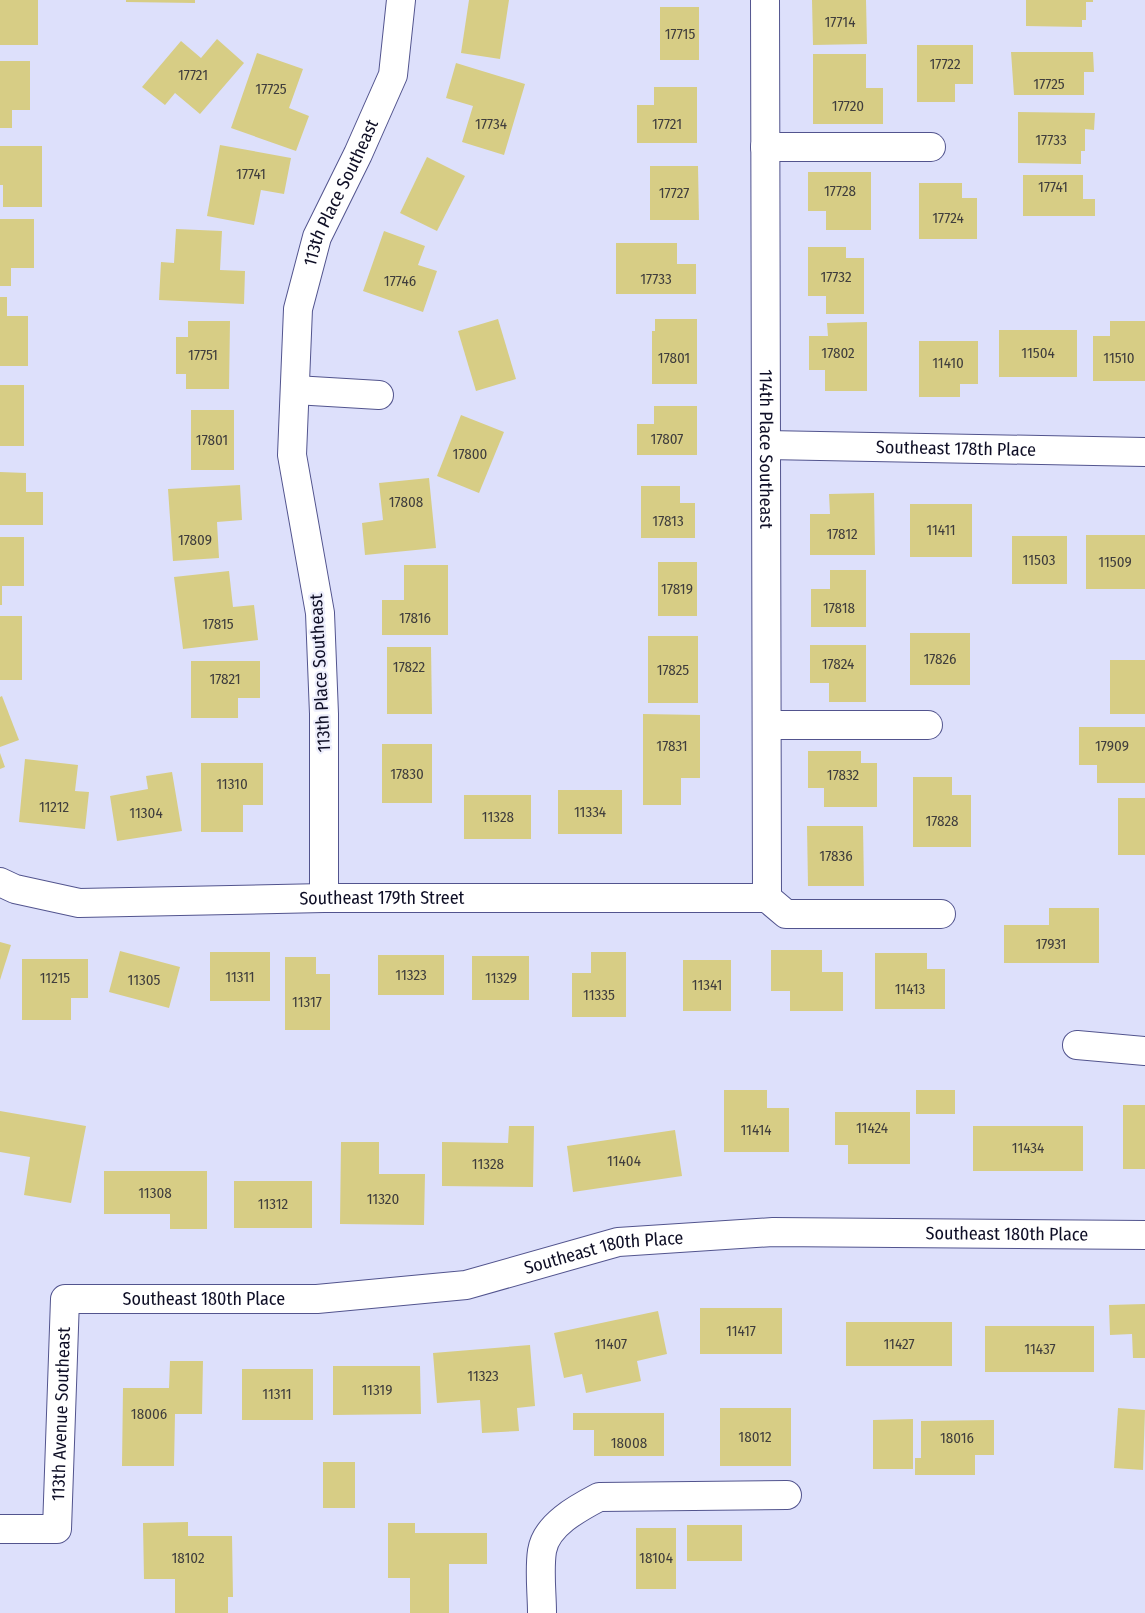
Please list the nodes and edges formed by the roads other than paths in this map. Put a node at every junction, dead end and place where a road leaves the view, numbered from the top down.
1 (401, 0) edge
2 (764, 0) edge
3 (931, 147) dead end
4 (765, 148) junction
5 (295, 390) junction
6 (380, 395) dead end
7 (767, 445) junction
8 (1145, 452) edge
9 (767, 725) junction
10 (928, 725) dead end
11 (0, 882) edge
12 (324, 898) junction
13 (767, 898) junction
14 (940, 914) dead end
15 (1077, 1045) dead end
16 (1145, 1051) edge
17 (1145, 1235) edge
18 (65, 1299) joint
19 (787, 1495) dead end
20 (0, 1529) edge
21 (542, 1613) edge

1 - 5 street, 113th Place Southeast
2 - 4 street, 114th Place Southeast
3 - 4 street
4 - 7 street, 114th Place Southeast
5 - 6 street
5 - 12 street, 113th Place Southeast
7 - 8 street, Southeast 178th Place
7 - 9 street, 114th Place Southeast
9 - 10 street
9 - 13 street, 114th Place Southeast
11 - 12 street, Southeast 179th Street
12 - 13 street, Southeast 179th Street
13 - 14 street
15 - 16 street
17 - 18 street, Southeast 180th Place
18 - 20 street, 113th Avenue Southeast
19 - 21 street

